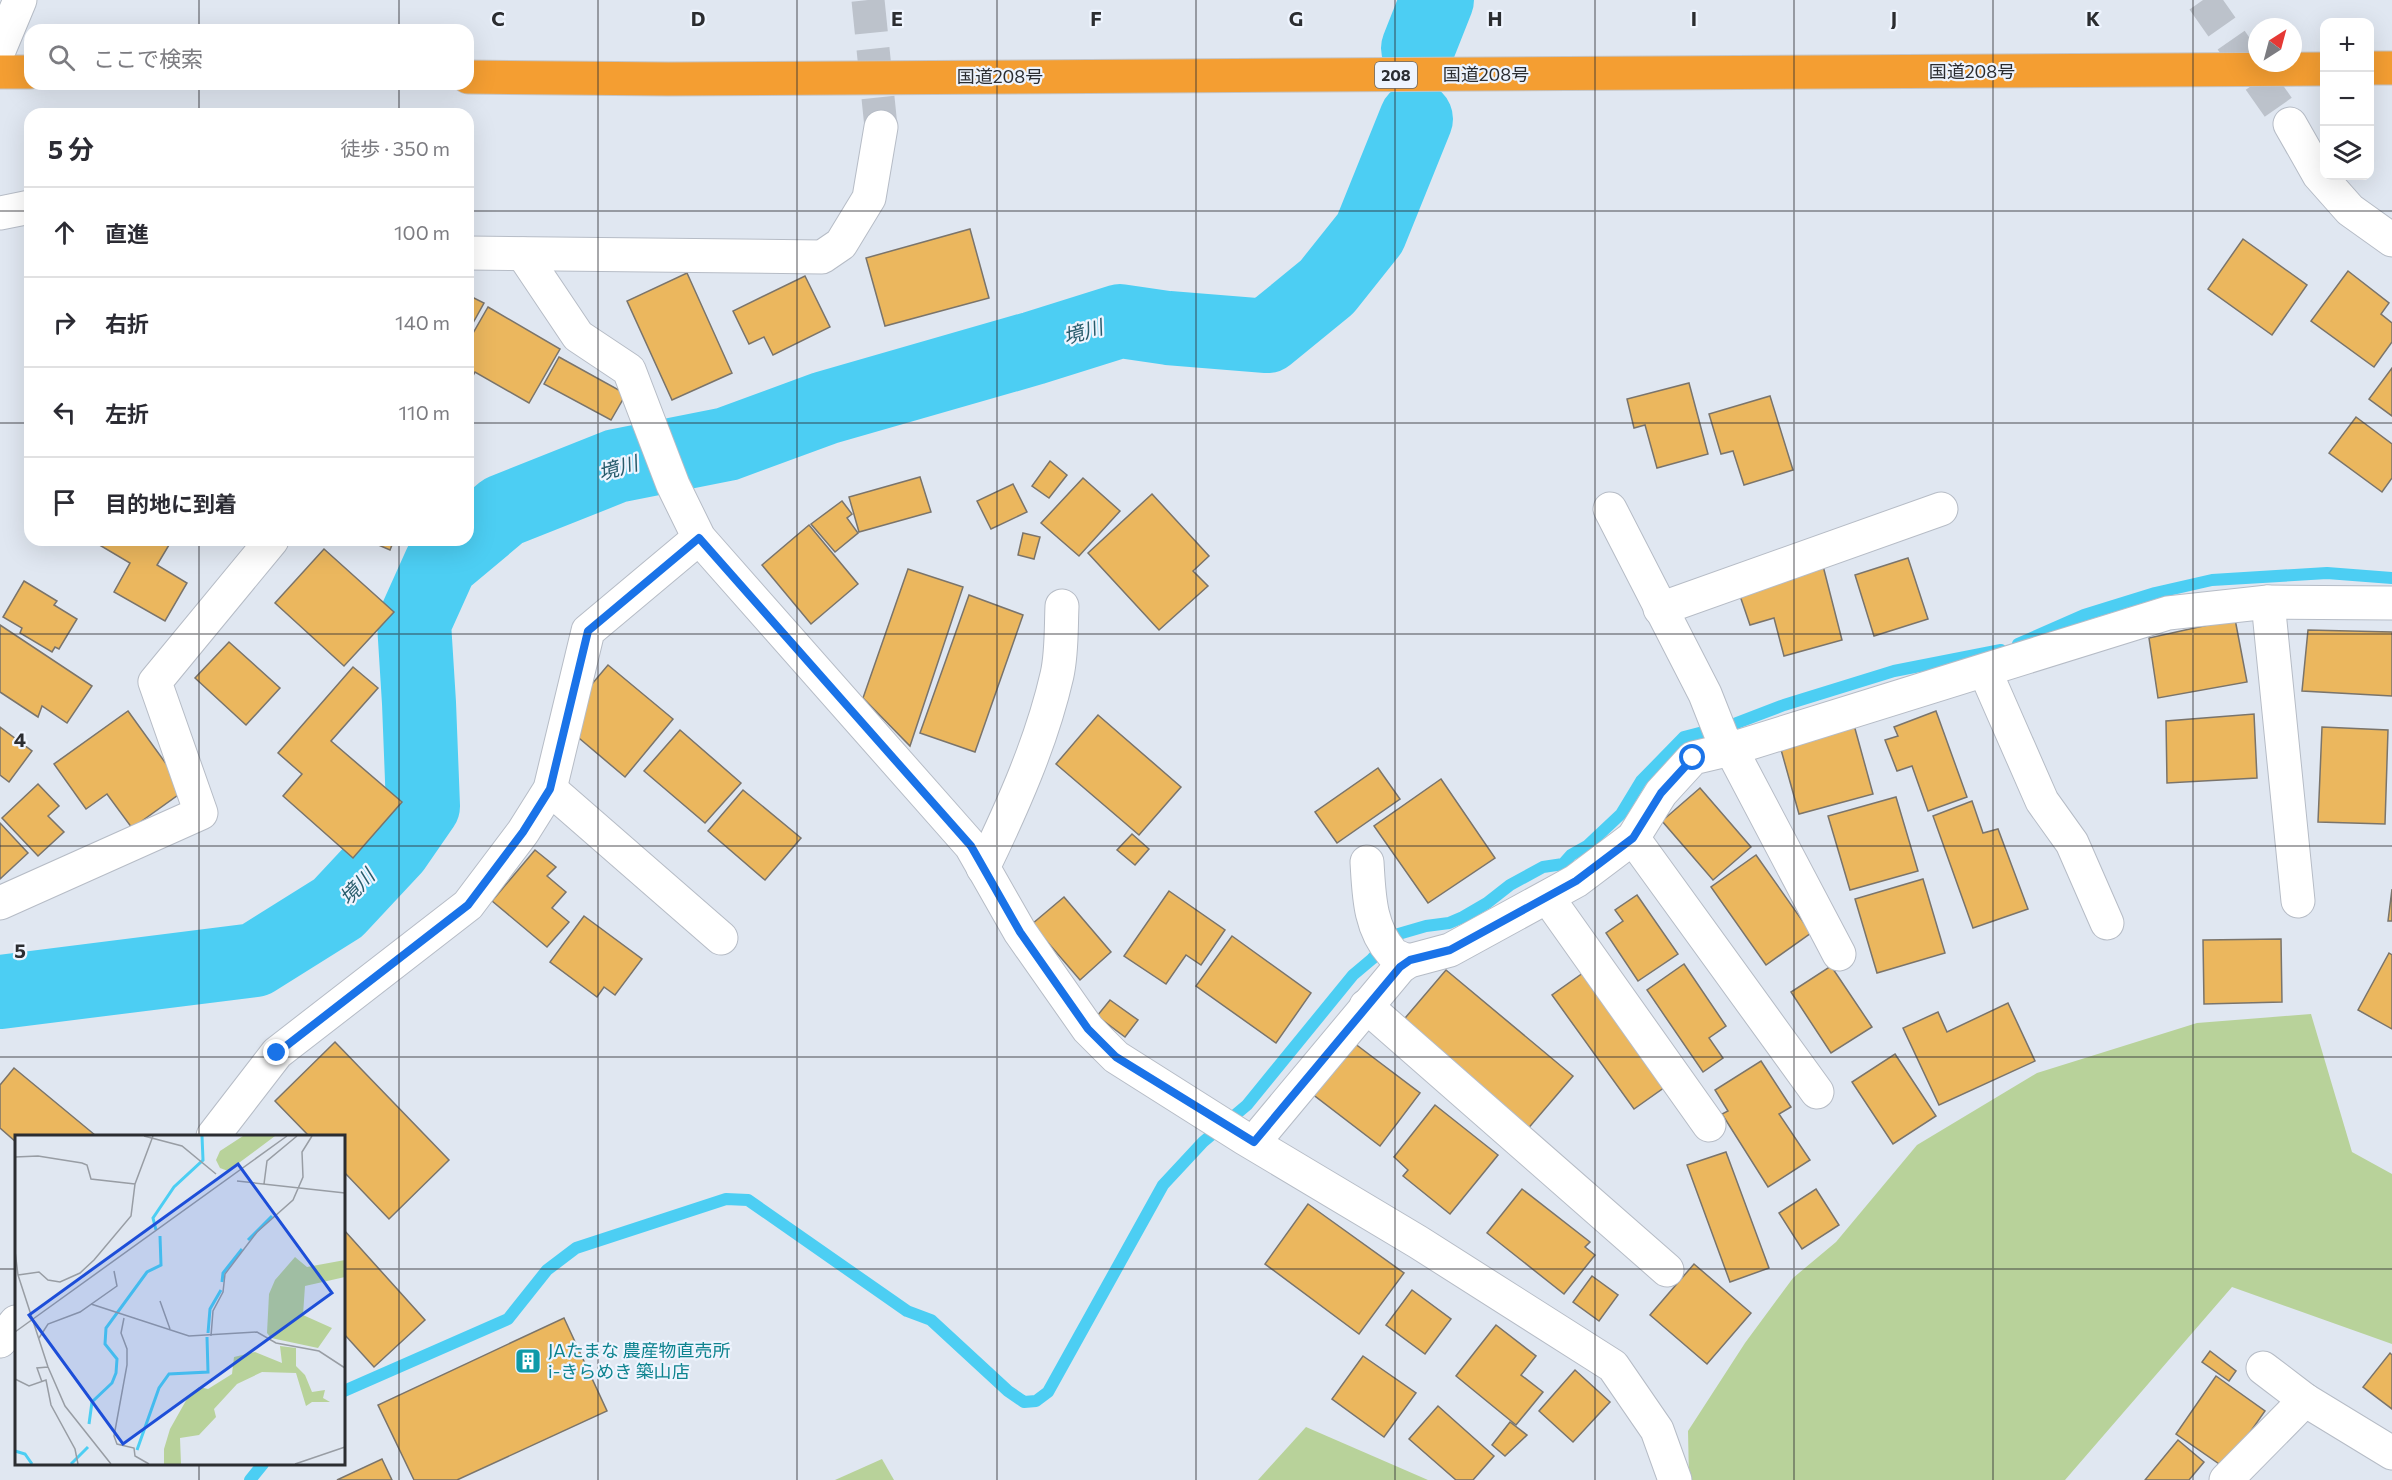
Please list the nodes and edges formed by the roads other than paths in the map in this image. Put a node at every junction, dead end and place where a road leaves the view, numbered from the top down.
1 (20, 0) edge
2 (0, 48) edge
3 (2374, 68) edge
4 (2392, 68) edge
5 (2320, 69) edge
6 (0, 72) edge
7 (24, 72) edge
8 (474, 77) edge
9 (2290, 124) tunnel mouth
10 (881, 127) tunnel mouth
11 (24, 208) edge
12 (0, 213) edge
13 (2392, 240) edge
14 (474, 253) edge
15 (523, 254) junction
16 (1610, 509) dead end
17 (1941, 509) dead end
18 (699, 538) junction
19 (267, 546) edge
20 (2268, 603) junction
21 (2392, 603) edge
22 (1062, 606) dead end
23 (1660, 609) junction
24 (1985, 670) junction
25 (1727, 743) junction
26 (550, 789) junction
27 (1633, 838) junction
28 (1367, 862) dead end
29 (983, 868) junction
30 (1548, 898) junction
31 (2298, 901) dead end
32 (0, 903) edge
33 (2107, 923) dead end
34 (722, 938) dead end
35 (1839, 954) dead end
36 (1401, 958) junction
37 (1366, 1006) junction
38 (1817, 1092) dead end
39 (1709, 1125) dead end
40 (215, 1135) edge
41 (1249, 1140) junction
42 (1667, 1270) dead end
43 (15, 1323) edge
44 (0, 1341) edge
45 (2263, 1368) dead end
46 (2305, 1400) junction
47 (2392, 1453) edge
48 (1676, 1480) edge
49 (2226, 1480) edge

1 - 2 street
3 - 4 highway
5 - 8 highway, 国道208号 / 208
6 - 7 highway
9 - 13 street
10 - 15 street
11 - 12 street
14 - 15 street
15 - 18 street
16 - 23 street
17 - 23 street
18 - 26 street
18 - 29 street
19 - 32 street
20 - 21 street
20 - 24 street
20 - 31 street
22 - 29 street
23 - 25 street
24 - 25 street
24 - 33 street
25 - 27 street
25 - 35 street
26 - 34 street
26 - 40 street
27 - 30 street
27 - 38 street
28 - 36 street
29 - 41 street
30 - 36 street
30 - 39 street
36 - 37 street
37 - 41 street
37 - 42 street
41 - 48 street
43 - 44 street
45 - 46 street
46 - 47 street
46 - 49 street

